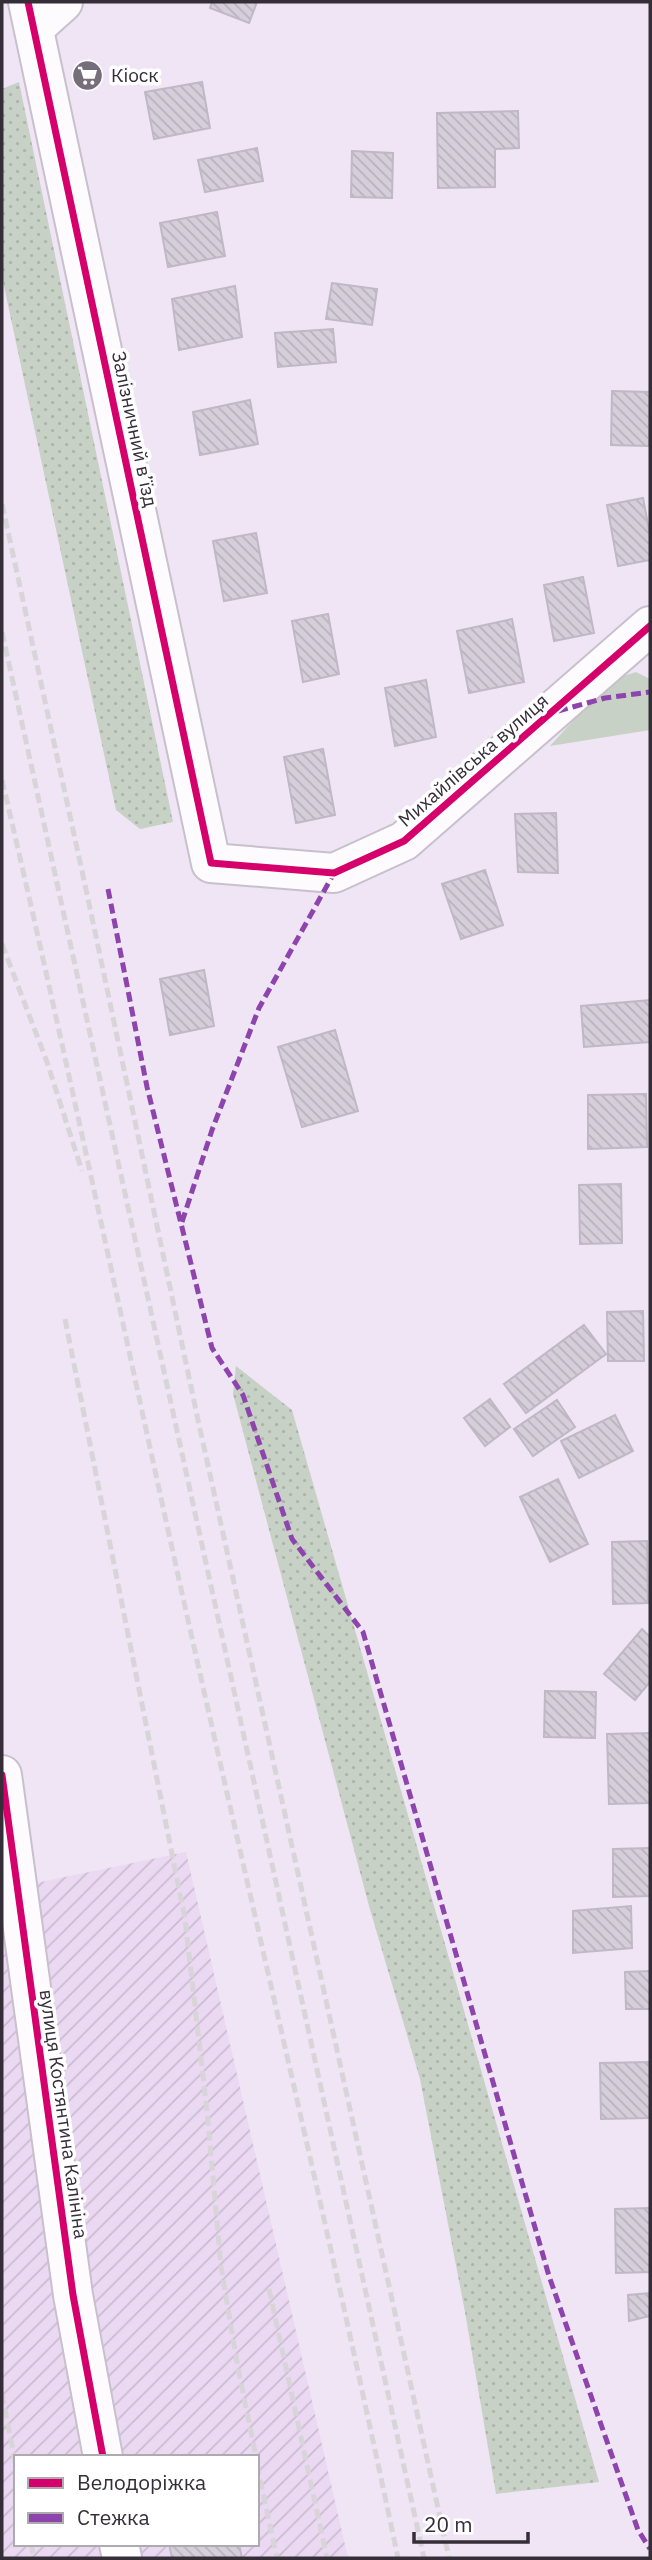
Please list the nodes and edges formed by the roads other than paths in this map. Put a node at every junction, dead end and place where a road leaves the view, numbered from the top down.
1 (63, 2) edge
2 (31, 15) edge
3 (645, 640) edge
4 (211, 863) joint
5 (2, 1775) edge
6 (103, 2455) edge

1 - 2 street
2 - 4 street, Залізничний в’їзд
3 - 4 street, Михайлівська вулиця
5 - 6 street, вулиця Костянтина Калініна

